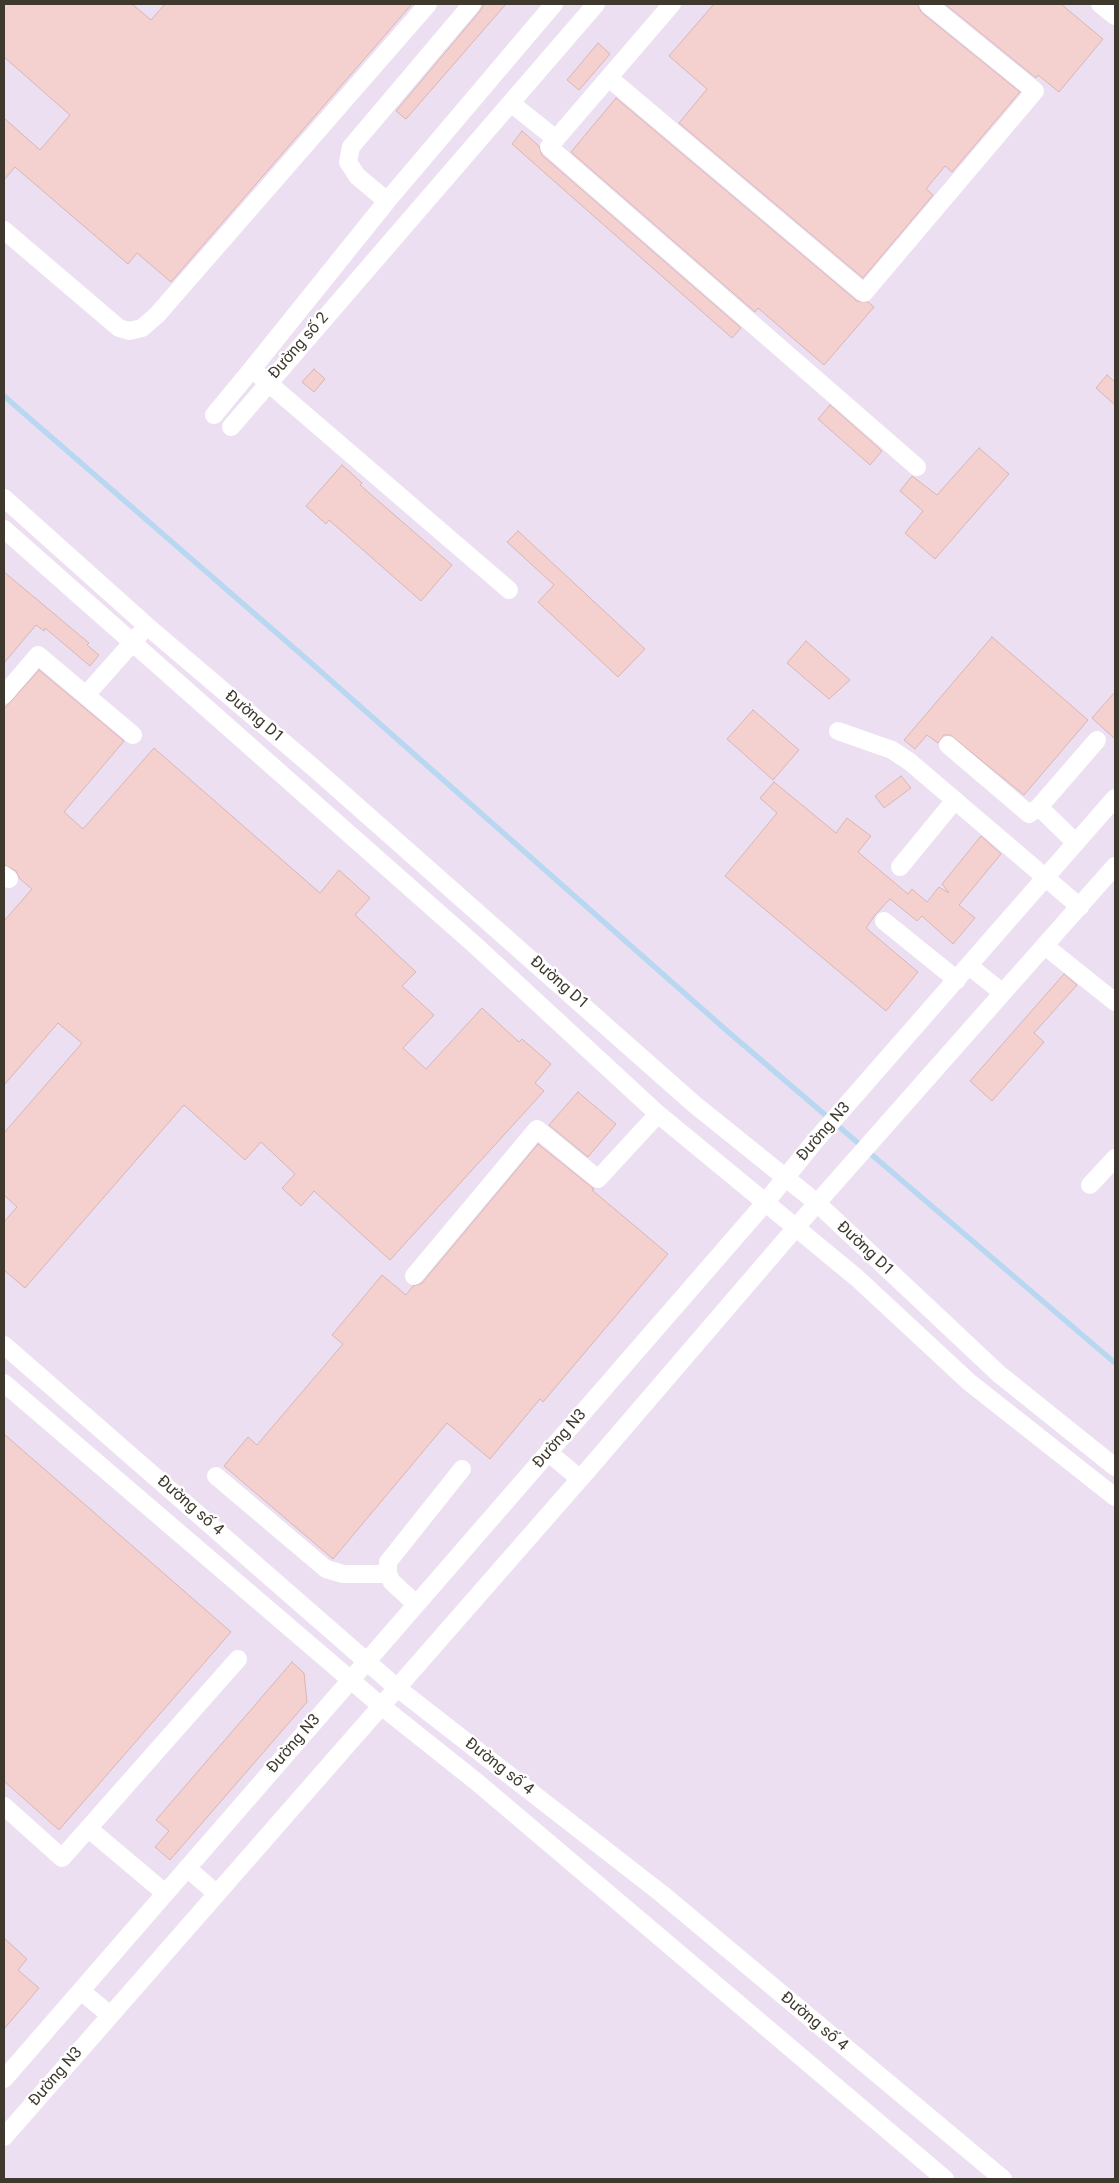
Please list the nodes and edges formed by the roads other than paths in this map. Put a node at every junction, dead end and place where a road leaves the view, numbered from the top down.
1 (428, 4) edge
2 (472, 4) edge
3 (554, 4) edge
4 (596, 4) edge
5 (672, 4) edge
6 (928, 4) edge
7 (1100, 4) edge
8 (1115, 16) edge
9 (609, 78) junction
10 (512, 104) junction
11 (556, 139) junction
12 (387, 201) junction
13 (4, 230) edge
14 (252, 369) junction
15 (267, 383) junction
16 (214, 415) dead end
17 (231, 427) dead end
18 (916, 467) dead end
19 (4, 498) edge
20 (4, 529) edge
21 (509, 590) dead end
22 (147, 626) junction
23 (132, 642) junction
24 (4, 695) edge
25 (86, 695) junction
26 (838, 731) dead end
27 (133, 735) dead end
28 (1097, 740) dead end
29 (948, 745) dead end
30 (1115, 798) edge
31 (955, 800) junction
32 (1039, 807) junction
33 (1076, 843) junction
34 (1115, 866) edge
35 (900, 867) dead end
36 (1046, 878) junction
37 (1080, 907) junction
38 (884, 921) dead end
39 (494, 926) junction
40 (476, 946) junction
41 (1046, 946) junction
42 (969, 966) junction
43 (957, 980) junction
44 (1003, 993) junction
45 (1115, 1002) edge
46 (658, 1114) junction
47 (1115, 1158) edge
48 (784, 1178) junction
49 (1090, 1185) dead end
50 (765, 1203) junction
51 (816, 1203) junction
52 (797, 1226) junction
53 (414, 1276) dead end
54 (4, 1345) edge
55 (4, 1383) edge
56 (548, 1452) junction
57 (1115, 1467) edge
58 (462, 1469) dead end
59 (216, 1476) dead end
60 (580, 1479) junction
61 (1115, 1497) edge
62 (388, 1574) junction
63 (416, 1604) junction
64 (238, 1659) dead end
65 (367, 1660) junction
66 (351, 1679) junction
67 (396, 1687) junction
68 (380, 1706) junction
69 (4, 1806) edge
70 (89, 1829) junction
71 (187, 1868) junction
72 (165, 1893) junction
73 (216, 1893) junction
74 (81, 1991) junction
75 (110, 2015) junction
76 (4, 2080) edge
77 (4, 2137) edge
78 (945, 2179) edge
79 (1003, 2179) edge

1 - 13 street
2 - 12 street
3 - 12 street, Đường số 2
4 - 10 street, Đường số 2
5 - 9 street
6 - 9 street
7 - 8 street
9 - 11 street
10 - 11 street
10 - 15 street, Đường số 2
11 - 18 street
12 - 14 street, Đường số 2
14 - 15 street, Đường số 2
14 - 16 street
15 - 17 street
15 - 21 street
19 - 22 street, Đường D1
20 - 23 street, Đường D1
22 - 23 street
22 - 39 street, Đường D1
23 - 25 street
23 - 40 street, Đường D1
24 - 25 street
25 - 27 street
26 - 31 street
28 - 32 street
29 - 32 street
30 - 33 street, Đường N3
31 - 35 street
31 - 36 street
32 - 33 street
33 - 36 street, Đường N3
34 - 37 street, Đường N3
36 - 37 street
36 - 42 street, Đường N3
37 - 41 street, Đường N3
38 - 43 street
39 - 40 street
39 - 48 street, Đường D1
40 - 46 street, Đường D1
41 - 44 street, Đường N3
41 - 45 street
42 - 43 street, Đường N3
42 - 44 street
43 - 48 street, Đường N3
44 - 51 street, Đường N3
46 - 50 street, Đường D1
46 - 53 street
47 - 49 street
48 - 50 street, Đường N3
48 - 51 street, Đường D1
50 - 52 street, Đường D1
50 - 56 street, Đường N3
51 - 52 street, Đường N3
51 - 57 street, Đường D1
52 - 60 street, Đường N3
52 - 61 street, Đường D1
54 - 65 street, Đường số 4
55 - 66 street, Đường số 4
56 - 60 street
56 - 63 street, Đường N3
58 - 62 street
59 - 62 street
60 - 67 street, Đường N3
62 - 63 street
63 - 65 street, Đường N3
64 - 70 street
65 - 66 street, Đường N3
65 - 67 street, Đường số 4
66 - 68 street, Đường số 4
66 - 71 street, Đường N3
67 - 68 street, Đường N3
67 - 79 street, Đường số 4
68 - 73 street, Đường N3
68 - 78 street, Đường số 4
69 - 70 street
70 - 72 street
71 - 72 street, Đường N3
71 - 73 street
72 - 74 street, Đường N3
73 - 75 street, Đường N3
74 - 75 street
74 - 76 street, Đường N3
75 - 77 street, Đường N3

